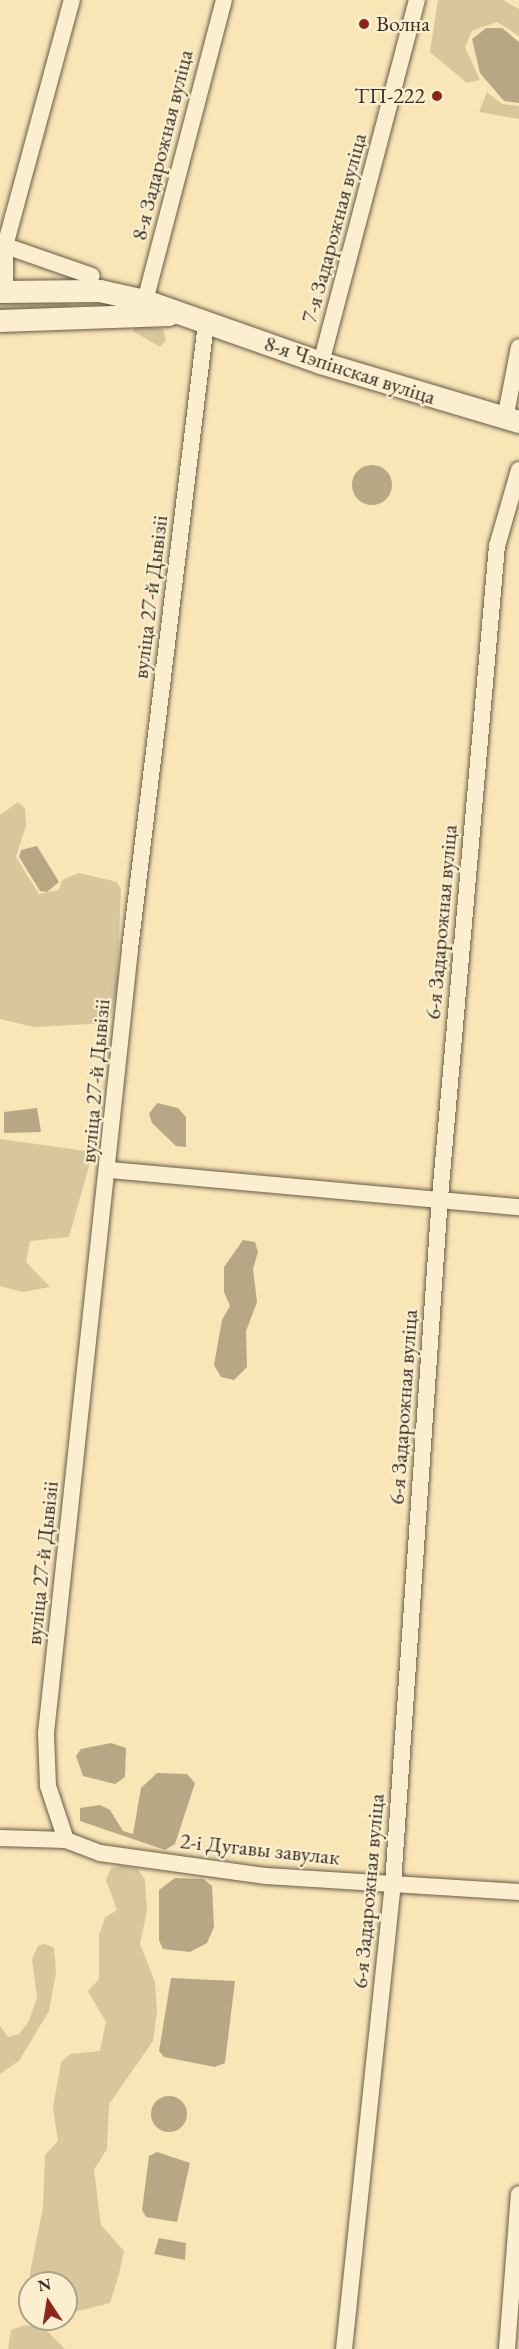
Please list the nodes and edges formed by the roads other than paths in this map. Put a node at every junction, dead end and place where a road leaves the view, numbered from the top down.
1 (72, 0) edge
2 (224, 0) edge
3 (417, 0) edge
4 (3, 245) edge
5 (96, 284) junction
6 (2, 292) edge
7 (145, 301) junction
8 (182, 315) junction
9 (0, 321) edge
10 (206, 323) junction
11 (519, 348) edge
12 (321, 363) junction
13 (512, 421) edge
14 (519, 470) edge
15 (110, 1170) junction
16 (440, 1197) junction
17 (519, 1207) edge
18 (0, 1838) edge
19 (66, 1840) junction
20 (393, 1884) junction
21 (519, 1892) edge
22 (519, 2194) edge
23 (344, 2349) edge
24 (507, 2349) edge

1 - 4 street
2 - 7 street, 8-я Задарожная вуліца
3 - 12 street, 7-я Задарожная вуліца
4 - 5 street, 8-я Чэпінская вуліца
4 - 6 street
5 - 6 main road, 8-я Чэпінская вуліца
5 - 7 main road, 8-я Чэпінская вуліца
7 - 8 main road, 8-я Чэпінская вуліца
8 - 9 main road, 8-я Чэпінская вуліца
8 - 10 main road, 8-я Чэпінская вуліца
10 - 12 main road, 8-я Чэпінская вуліца
10 - 15 street, вуліца 27-й Дывізіі
11 - 13 street
12 - 13 main road, 8-я Чэпінская вуліца
14 - 16 street, 6-я Задарожная вуліца
15 - 16 street
15 - 19 street, вуліца 27-й Дывізіі
16 - 17 street
16 - 20 street, 6-я Задарожная вуліца
18 - 19 street, 2-і Дугавы завулак
19 - 20 street, 2-і Дугавы завулак
20 - 21 street, 2-і Дугавы завулак
20 - 23 street, 6-я Задарожная вуліца
22 - 24 street

